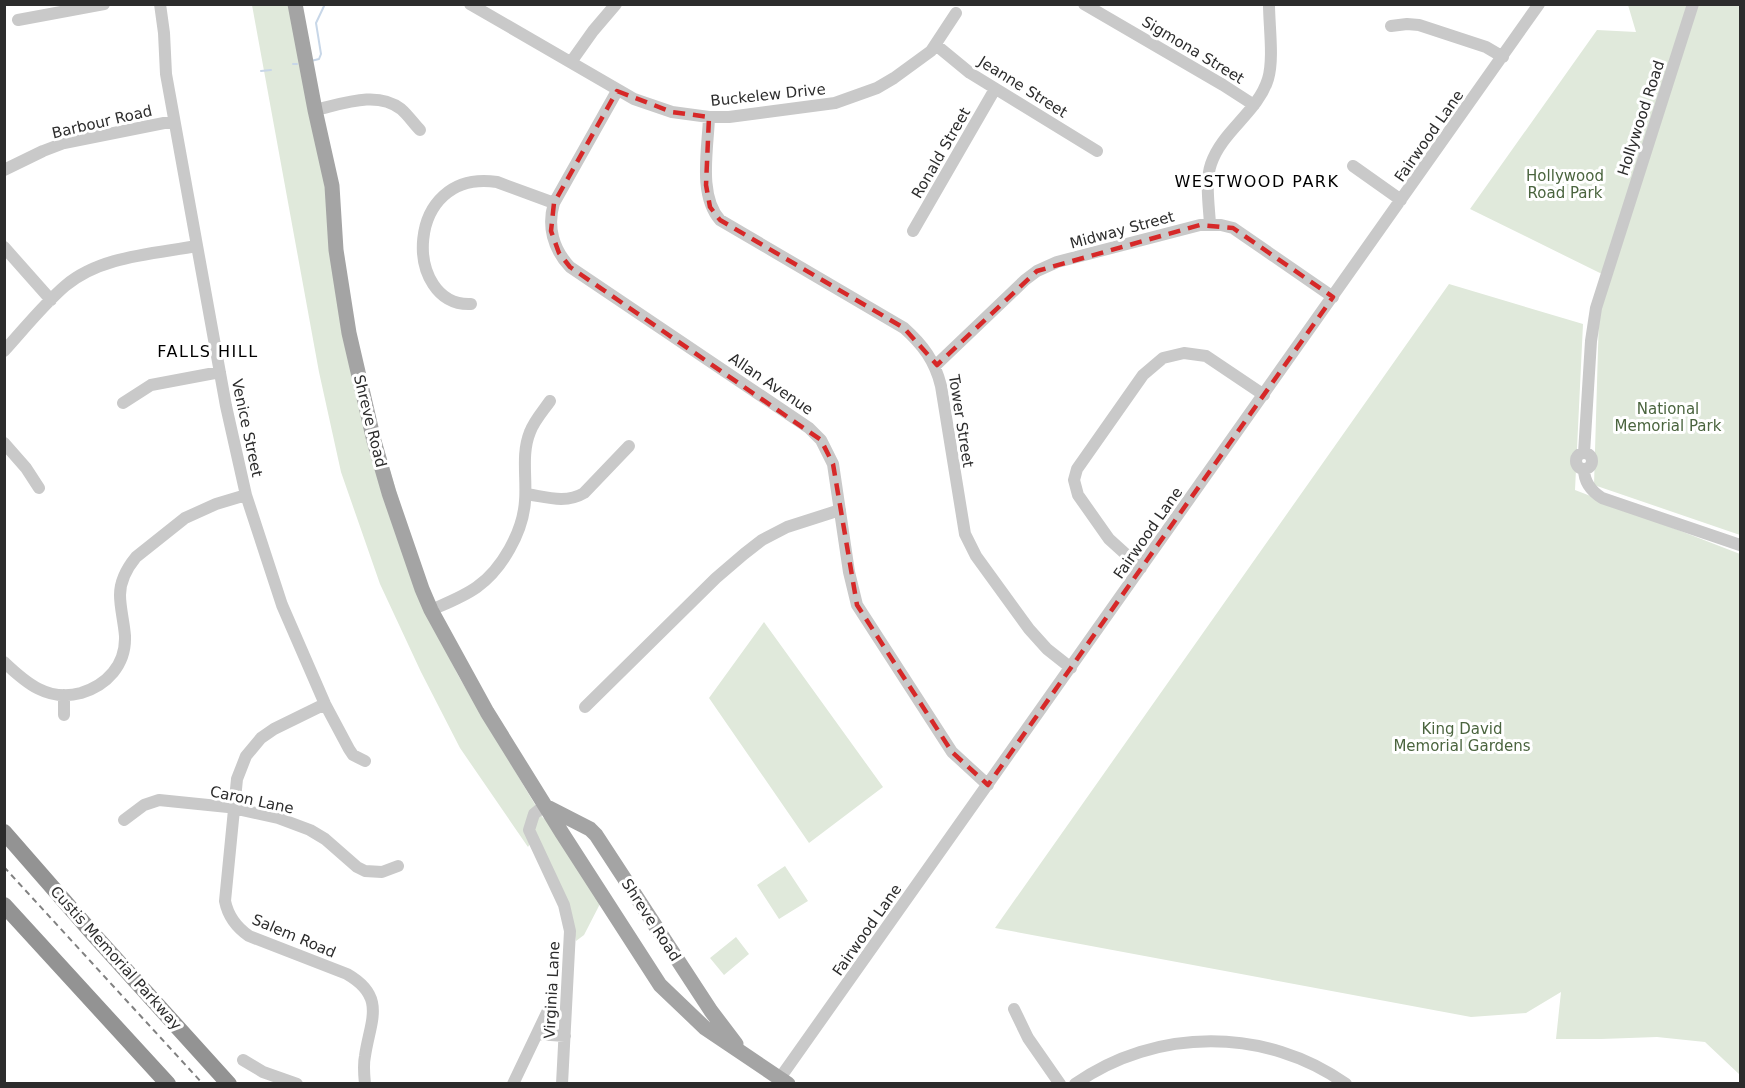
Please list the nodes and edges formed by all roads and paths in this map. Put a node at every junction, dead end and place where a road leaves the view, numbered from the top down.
1 (104, 4) edge
2 (160, 4) edge
3 (295, 4) edge
4 (470, 4) edge
5 (616, 4) edge
6 (1084, 4) edge
7 (1269, 4) edge
8 (1539, 4) edge
9 (1693, 4) edge
10 (956, 14) dead end
11 (18, 20) dead end
12 (1391, 26) dead end
13 (936, 45) junction
14 (1503, 57) junction
15 (571, 62) junction
16 (995, 89) junction
17 (617, 91) junction
18 (1254, 105) junction
19 (315, 110) junction
20 (709, 117) junction
21 (174, 121) junction
22 (420, 130) dead end
23 (1097, 151) dead end
24 (1353, 166) dead end
25 (4, 170) edge
26 (1401, 200) junction
27 (554, 203) junction
28 (1210, 224) junction
29 (913, 231) dead end
30 (197, 246) junction
31 (4, 247) edge
32 (1333, 297) junction
33 (51, 300) junction
34 (471, 304) dead end
35 (4, 351) edge
36 (935, 366) junction
37 (220, 372) junction
38 (1264, 395) junction
39 (550, 401) dead end
40 (123, 404) dead end
41 (4, 442) edge
42 (629, 446) dead end
43 (39, 488) dead end
44 (526, 494) junction
45 (246, 495) junction
46 (840, 510) junction
47 (1740, 545) edge
48 (1142, 568) junction
49 (431, 610) junction
50 (4, 662) edge
51 (1071, 668) junction
52 (64, 695) junction
53 (325, 704) junction
54 (585, 707) dead end
55 (64, 715) dead end
56 (365, 761) dead end
57 (988, 785) junction
58 (545, 805) junction
59 (234, 809) junction
60 (124, 820) dead end
61 (578, 823) junction
62 (4, 832) edge
63 (562, 833) junction
64 (398, 866) dead end
65 (4, 905) edge
66 (553, 1000) dead end
67 (1014, 1009) dead end
68 (537, 1034) junction
69 (565, 1036) junction
70 (742, 1052) junction
71 (243, 1060) dead end
72 (784, 1081) edge
73 (168, 1083) edge
74 (230, 1083) edge
75 (297, 1083) edge
76 (365, 1083) edge
77 (513, 1083) edge
78 (562, 1083) edge
79 (1060, 1083) edge
80 (1075, 1083) edge
81 (1346, 1083) edge

1 - 11 street
2 - 21 street, Venice Street
3 - 19 main road, Shreve Road
4 - 15 street, Buckelew Drive
5 - 15 street
6 - 18 street, Sigmona Street
7 - 18 street
8 - 14 street, Fairwood Lane
9 - 47 street, Hollywood Road
10 - 13 street, Buckelew Drive
12 - 14 street
13 - 16 street, Jeanne Street
13 - 20 street, Buckelew Drive
14 - 26 street, Fairwood Lane
15 - 17 street, Buckelew Drive
16 - 23 street, Jeanne Street
16 - 29 street, Ronald Street
17 - 20 street, Buckelew Drive
17 - 27 street, Allan Avenue
18 - 28 street
19 - 22 street
19 - 49 main road, Shreve Road
20 - 36 street, Tower Street
21 - 25 street, Barbour Road
21 - 30 street, Venice Street
24 - 26 street
26 - 32 street, Fairwood Lane
27 - 34 street
27 - 46 street, Allan Avenue
28 - 32 street, Midway Street
28 - 36 street, Midway Street
30 - 33 street
30 - 37 street, Venice Street
31 - 33 street
32 - 38 street, Fairwood Lane
33 - 35 street
36 - 51 street, Tower Street
37 - 40 street
37 - 45 street, Venice Street
38 - 48 street, Fairwood Lane
38 - 48 street
39 - 44 street
41 - 43 street
42 - 44 street
44 - 49 street
45 - 52 street
45 - 53 street, Venice Street
46 - 54 street
46 - 57 street, Allan Avenue
48 - 51 street, Fairwood Lane
49 - 58 main road, Shreve Road
50 - 52 street
51 - 57 street, Fairwood Lane
52 - 55 street
53 - 56 street, Venice Street
53 - 59 street, Salem Road
57 - 72 street, Fairwood Lane
58 - 61 main road, Shreve Road
58 - 63 main road, Shreve Road
58 - 69 street, Virginia Lane
59 - 60 street, Caron Lane
59 - 64 street, Caron Lane
59 - 76 street, Salem Road
61 - 63 main road
61 - 70 main road, Shreve Road
62 - 74 highway, Custis Memorial Parkway
63 - 70 main road, Shreve Road
65 - 73 highway
66 - 68 street
67 - 79 street
68 - 69 street
68 - 77 street
69 - 78 street, Virginia Lane
70 - 72 main road, Shreve Road
71 - 75 street
80 - 81 street

